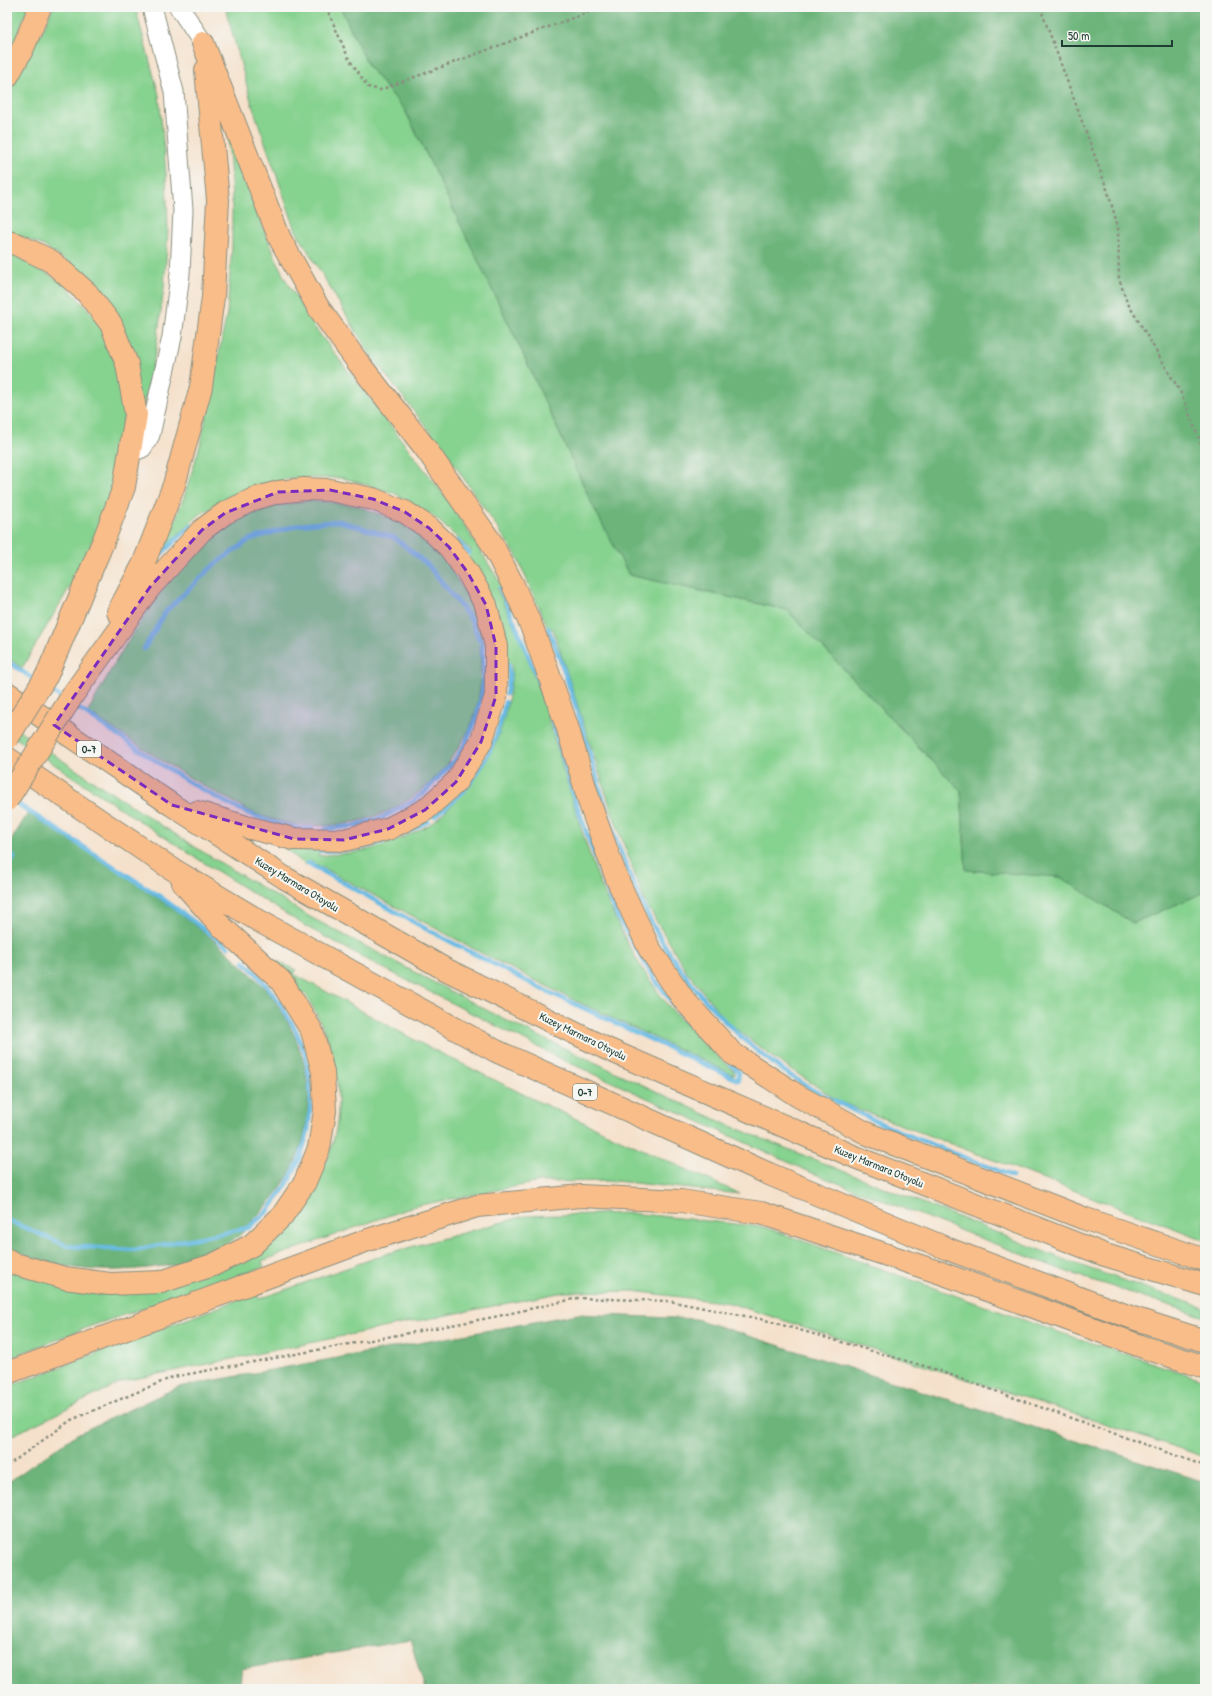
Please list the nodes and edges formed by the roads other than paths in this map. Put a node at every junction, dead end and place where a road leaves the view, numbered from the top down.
1 (40, 7) edge
2 (152, 7) edge
3 (179, 7) edge
4 (203, 43) junction
5 (7, 77) edge
6 (7, 242) edge
7 (130, 452) junction
8 (7, 693) edge
9 (74, 693) junction
10 (7, 739) edge
11 (7, 758) edge
12 (7, 800) edge
13 (172, 805) junction
14 (169, 867) junction
15 (7, 1260) edge
16 (1205, 1260) edge
17 (1205, 1285) edge
18 (1205, 1341) edge
19 (1205, 1367) edge
20 (7, 1373) edge

1 - 5 highway
2 - 7 lane
3 - 4 lane
4 - 9 highway
4 - 16 highway
6 - 7 highway
7 - 10 highway, bridge
8 - 13 highway, Kuzey Marmara Otoyolu / O-7
9 - 12 highway, bridge
9 - 13 highway
11 - 14 highway, O-7
13 - 17 highway, Kuzey Marmara Otoyolu / O-7
14 - 15 highway
14 - 18 highway, O-7
19 - 20 highway

